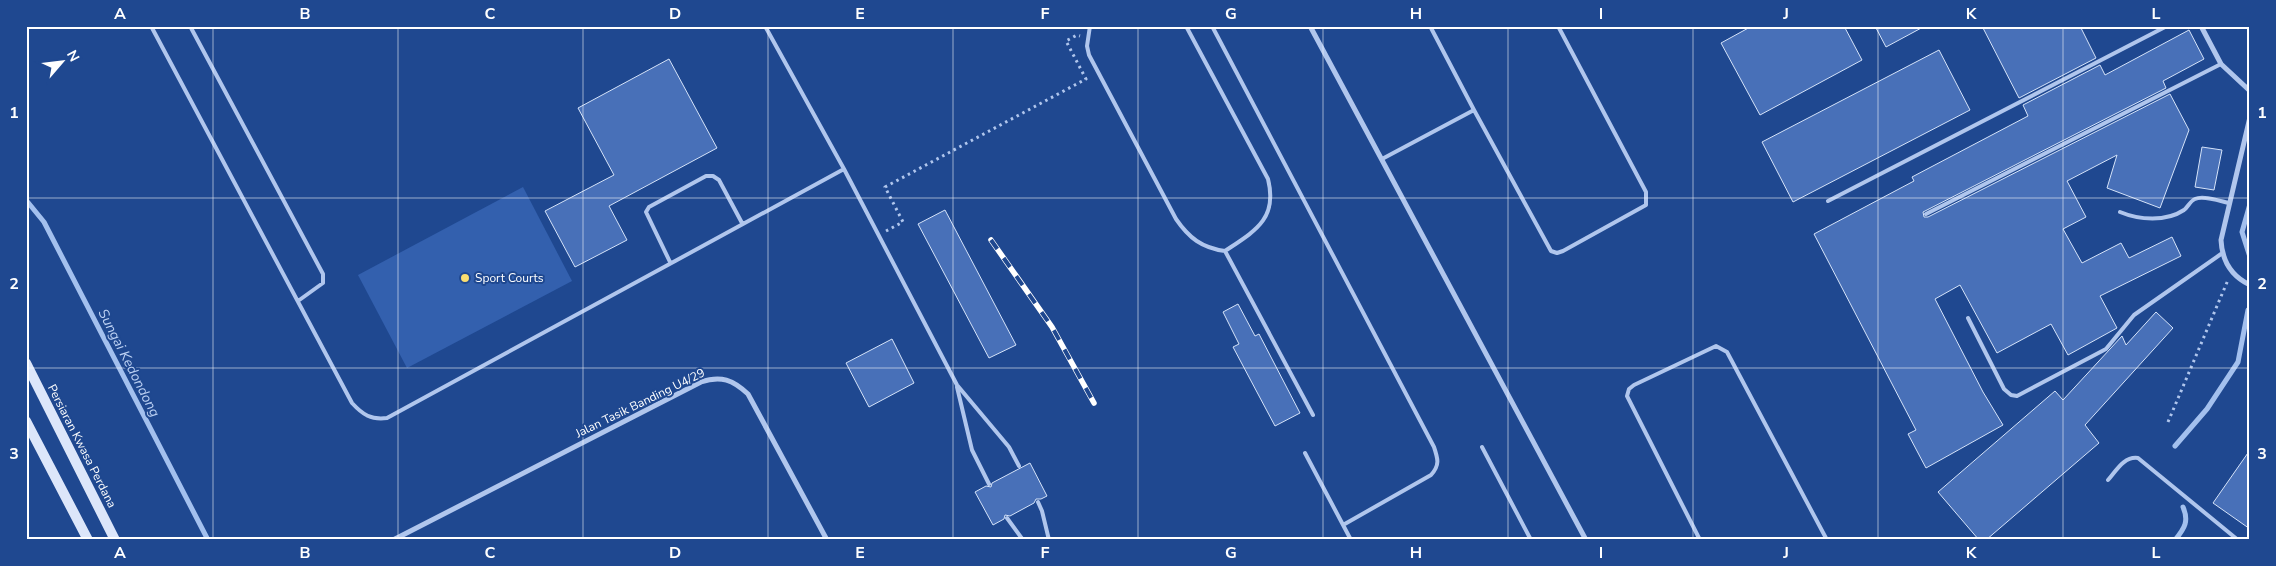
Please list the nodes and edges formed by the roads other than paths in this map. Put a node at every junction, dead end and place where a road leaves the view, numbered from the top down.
1 (151, 26) edge
2 (190, 26) edge
3 (765, 26) edge
4 (1090, 26) edge
5 (1186, 26) edge
6 (1212, 26) edge
7 (1310, 26) edge
8 (1430, 26) edge
9 (1558, 26) edge
10 (2167, 26) edge
11 (2201, 26) edge
12 (2221, 64) junction
13 (2250, 91) edge
14 (1474, 110) junction
15 (2250, 117) edge
16 (1382, 159) junction
17 (844, 169) junction
18 (1828, 201) dead end
19 (2230, 202) junction
20 (2120, 212) dead end
21 (1926, 214) dead end
22 (742, 223) junction
23 (1225, 251) junction
24 (2221, 254) junction
25 (670, 262) junction
26 (2250, 285) edge
27 (298, 301) junction
28 (1968, 318) dead end
29 (26, 363) edge
30 (957, 385) junction
31 (1313, 414) dead end
32 (26, 421) edge
33 (1482, 447) dead end
34 (1305, 453) dead end
35 (1019, 466) dead end
36 (2108, 480) dead end
37 (989, 484) dead end
38 (1038, 502) dead end
39 (1007, 518) dead end
40 (1342, 525) junction
41 (88, 540) edge
42 (115, 540) edge
43 (393, 540) edge
44 (827, 540) edge
45 (1023, 540) edge
46 (1049, 540) edge
47 (1350, 540) edge
48 (1531, 540) edge
49 (1586, 540) edge
50 (1700, 540) edge
51 (1828, 540) edge
52 (2238, 540) edge

1 - 27 lane
2 - 27 lane
3 - 17 lane
4 - 23 lane
5 - 23 lane
6 - 40 lane
7 - 16 street
8 - 14 lane
9 - 14 lane
10 - 18 lane
11 - 12 street
12 - 13 street
12 - 21 lane
14 - 16 lane
15 - 19 street
16 - 49 street
17 - 22 lane
17 - 30 lane
19 - 20 lane
19 - 24 street
22 - 25 lane
22 - 25 lane
23 - 31 lane
24 - 26 street
24 - 28 lane
25 - 27 lane
29 - 42 main road, Persiaran Kwasa Perdana
30 - 35 lane
30 - 37 lane
32 - 41 main road
33 - 48 lane
34 - 40 lane
36 - 52 lane
38 - 46 lane
39 - 45 lane
40 - 47 lane
43 - 44 street, Jalan Tasik Banding U4/29
50 - 51 lane

